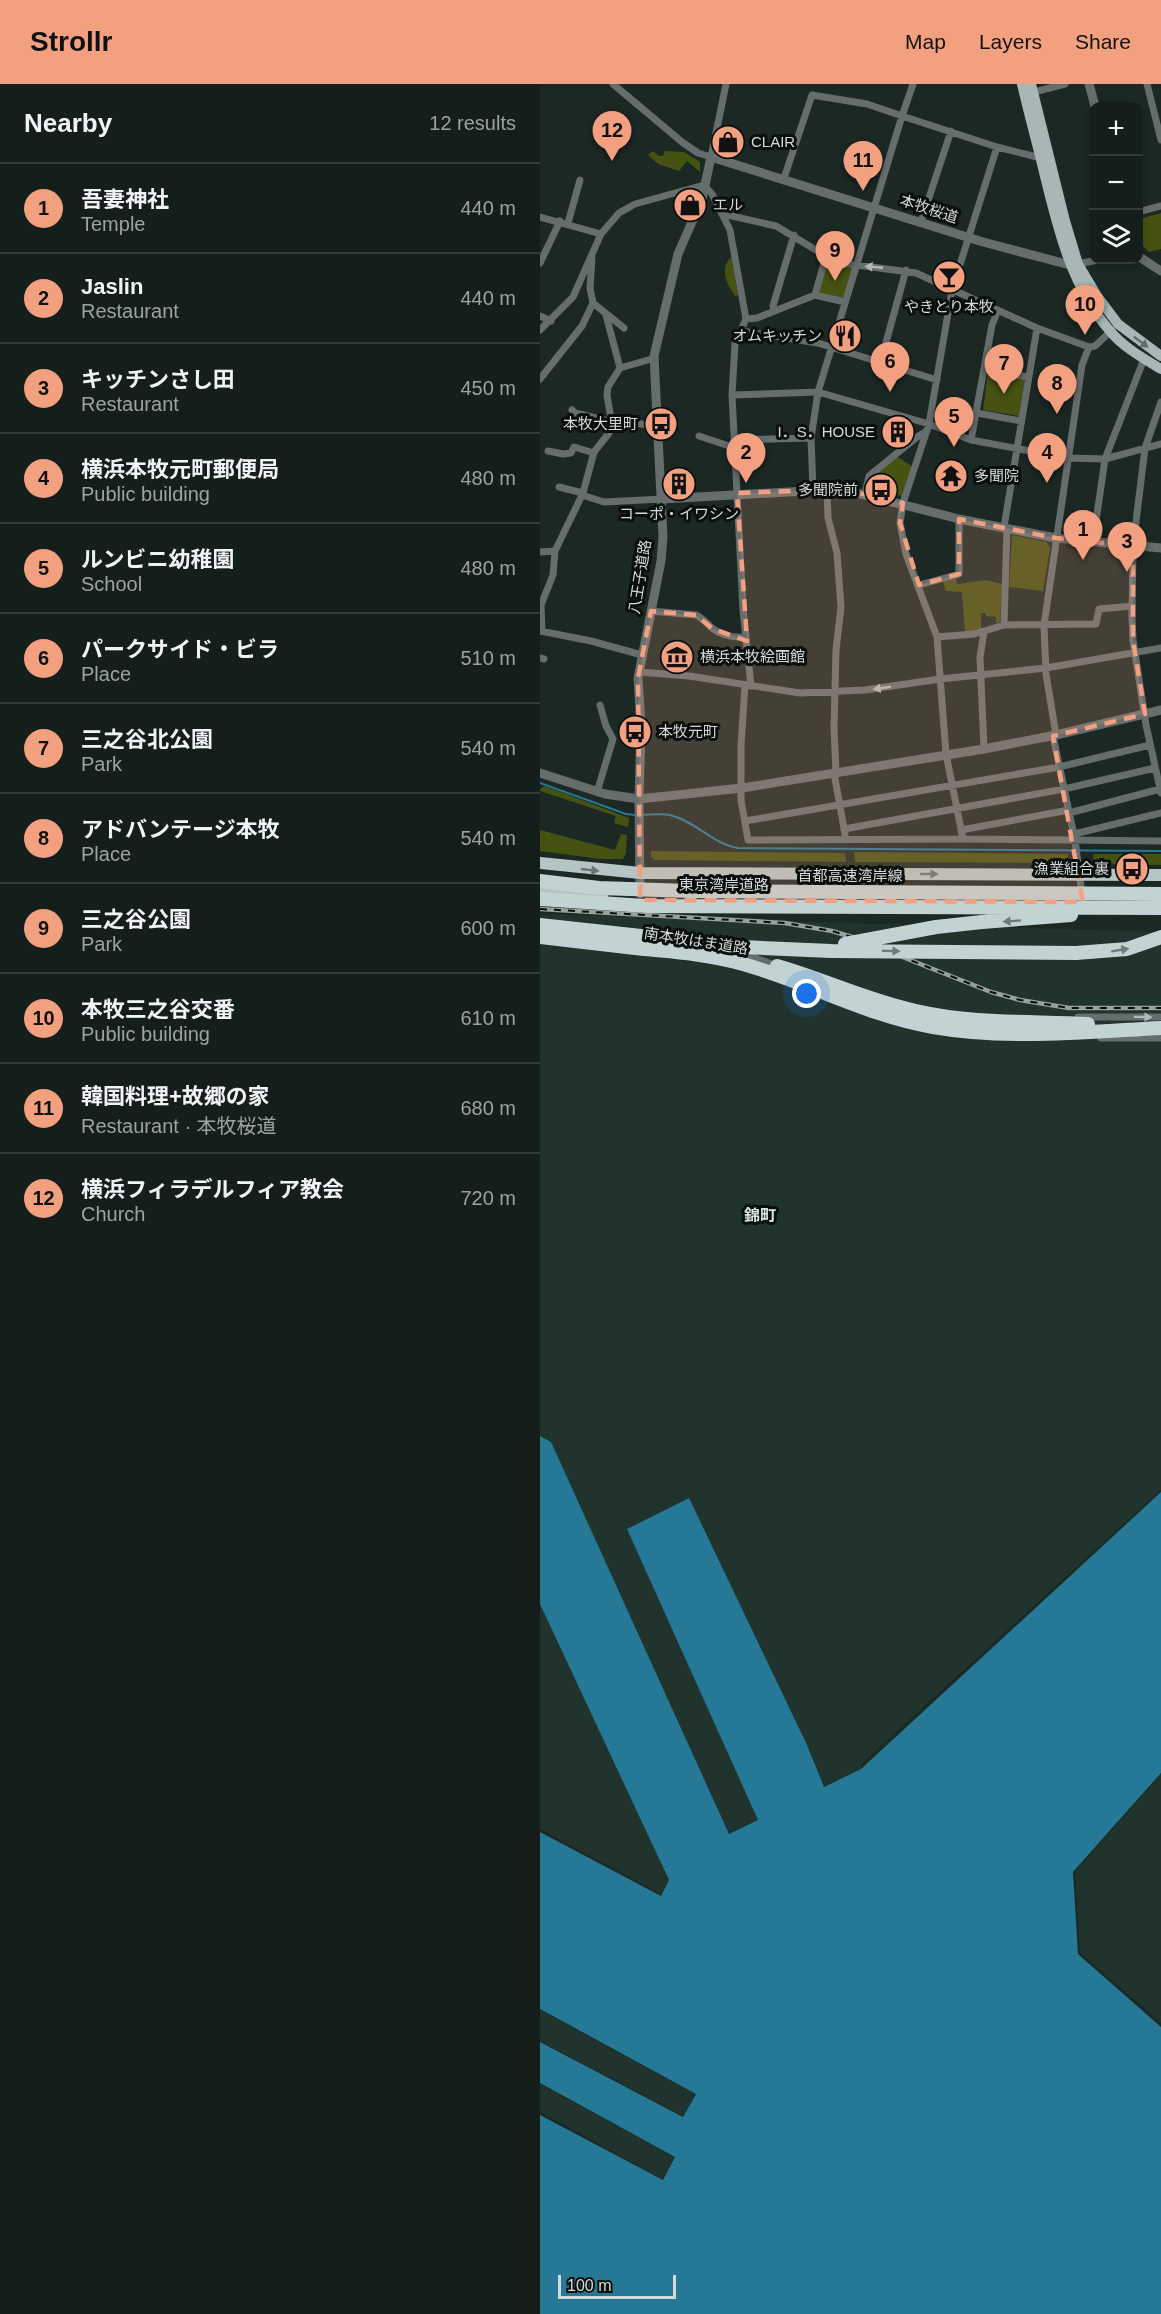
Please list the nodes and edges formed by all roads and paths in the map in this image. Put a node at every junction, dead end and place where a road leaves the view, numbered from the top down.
1 (613, 84) edge
2 (726, 84) edge
3 (1065, 84) edge
4 (1089, 84) edge
5 (1147, 84) edge
6 (910, 85) edge
7 (1028, 89) edge
8 (1094, 102) edge
9 (902, 116) junction
10 (951, 132) junction
11 (1161, 140) edge
12 (997, 147) junction
13 (711, 157) junction
14 (1041, 158) junction
15 (784, 178) junction
16 (580, 180) dead end
17 (704, 185) junction
18 (1161, 206) edge
19 (874, 207) junction
20 (1143, 211) edge
21 (723, 214) junction
22 (540, 217) edge
23 (564, 222) junction
24 (921, 222) junction
25 (601, 234) junction
26 (794, 235) junction
27 (967, 237) junction
28 (826, 256) junction
29 (592, 257) junction
30 (1143, 259) edge
31 (1089, 262) edge
32 (540, 263) edge
33 (1074, 265) junction
34 (856, 266) junction
35 (906, 270) junction
36 (1161, 271) edge
37 (952, 290) junction
38 (815, 295) junction
39 (845, 302) junction
40 (592, 303) junction
41 (998, 310) junction
42 (774, 311) junction
43 (606, 315) junction
44 (540, 316) edge
45 (746, 319) junction
46 (551, 321) junction
47 (624, 328) dead end
48 (1037, 328) junction
49 (1114, 328) junction
50 (540, 330) edge
51 (742, 331) junction
52 (1089, 347) junction
53 (831, 348) junction
54 (1161, 356) edge
55 (655, 358) junction
56 (1144, 359) junction
57 (880, 364) junction
58 (620, 368) junction
59 (985, 369) junction
60 (1161, 369) edge
61 (1028, 377) junction
62 (540, 379) edge
63 (937, 380) junction
64 (818, 392) junction
65 (732, 395) junction
66 (1161, 402) edge
67 (572, 410) dead end
68 (977, 412) junction
69 (613, 420) junction
70 (1021, 421) junction
71 (658, 427) junction
72 (928, 427) junction
73 (699, 436) dead end
74 (811, 438) junction
75 (971, 440) junction
76 (734, 444) junction
77 (1161, 444) edge
78 (1016, 448) junction
79 (1145, 448) junction
80 (548, 451) dead end
81 (594, 453) junction
82 (1068, 458) junction
83 (1105, 459) junction
84 (559, 487) dead end
85 (813, 489) junction
86 (826, 489) junction
87 (737, 493) junction
88 (865, 493) junction
89 (583, 494) junction
90 (662, 499) junction
91 (903, 503) junction
92 (960, 519) junction
93 (1006, 527) junction
94 (1056, 538) junction
95 (1093, 542) junction
96 (1133, 546) junction
97 (1161, 548) edge
98 (555, 551) junction
99 (540, 552) edge
100 (919, 585) junction
101 (1132, 606) junction
102 (651, 610) junction
103 (1004, 625) junction
104 (1044, 625) junction
105 (541, 631) edge
106 (984, 632) junction
107 (746, 637) junction
108 (937, 637) junction
109 (1161, 648) edge
110 (1135, 653) junction
111 (642, 655) junction
112 (1046, 668) junction
113 (639, 672) junction
114 (981, 674) junction
115 (940, 679) junction
116 (748, 685) junction
117 (835, 690) junction
118 (600, 705) dead end
119 (1161, 710) edge
120 (1145, 714) junction
121 (1054, 736) junction
122 (1161, 746) edge
123 (1150, 747) junction
124 (984, 749) junction
125 (946, 754) junction
126 (1059, 767) junction
127 (1158, 772) edge
128 (540, 773) edge
129 (835, 773) junction
130 (952, 787) junction
131 (742, 788) junction
132 (1064, 789) junction
133 (1161, 791) edge
134 (597, 792) junction
135 (639, 799) junction
136 (839, 806) junction
137 (956, 808) junction
138 (1069, 811) junction
139 (1161, 813) edge
140 (745, 821) junction
141 (844, 829) junction
142 (961, 830) junction
143 (1074, 837) junction
144 (963, 838) junction
145 (846, 839) junction
146 (1161, 841) edge
147 (540, 863) edge
148 (640, 873) junction
149 (1081, 874) junction
150 (1161, 875) edge
151 (540, 881) edge
152 (540, 889) edge
153 (1161, 894) edge
154 (540, 899) edge
155 (640, 900) junction
156 (1083, 902) junction
157 (1161, 903) edge
158 (1111, 908) junction
159 (1161, 908) edge
160 (540, 925) edge
161 (540, 934) edge
162 (1161, 937) edge
163 (603, 944) junction
164 (895, 1017) junction
165 (1161, 1017) edge
166 (1161, 1028) edge
167 (1161, 1038) edge

1 - 13 street
2 - 13 street
3 - 7 street
4 - 8 street
5 - 11 street
6 - 9 street
7 - 14 main road
7 - 33 main road
9 - 10 street
9 - 15 street
9 - 19 street
10 - 12 street
10 - 24 street
12 - 14 street
12 - 27 street
13 - 15 street, 本牧桜道
13 - 17 street, 八王子道路
14 - 33 main road
15 - 19 street, 本牧桜道
16 - 23 street
17 - 21 street
17 - 25 street
17 - 55 street, 八王子道路
18 - 20 street
19 - 24 street, 本牧桜道
19 - 34 street
21 - 26 street
21 - 45 street
22 - 23 street
23 - 25 street
23 - 32 street
24 - 27 street, 本牧桜道
25 - 29 street
26 - 28 street
26 - 42 street
27 - 33 street, 本牧桜道
27 - 37 street
28 - 34 street
28 - 38 street
29 - 40 street
29 - 46 street
30 - 36 street
31 - 33 street
33 - 49 main road
35 -> 34 street
34 - 39 street
35 - 37 street
35 - 57 street
37 - 41 street
37 - 63 street
38 - 39 street
38 - 42 street
39 - 53 street
40 - 43 street
40 - 62 street
41 - 48 street
41 - 59 street
42 - 45 street
43 - 47 street
43 - 58 street
44 - 46 street
45 - 51 street
46 - 50 street
48 - 52 street
48 - 61 street
49 - 52 street
49 -> 54 main road
49 - 56 main road
51 - 53 street
51 - 65 street
52 - 82 street
53 - 57 street
53 - 64 street
55 - 58 street
55 - 71 street, 八王子道路
56 - 60 main road
56 - 83 street
57 - 63 street
58 - 69 street
59 - 61 street
59 - 68 street
61 - 70 street
63 - 72 street
64 - 65 street
64 - 72 street
64 - 74 street
65 - 76 street
66 - 79 street
67 - 69 street
68 - 70 street
68 - 75 street
69 - 71 street
69 - 81 street
70 - 78 street
71 - 90 street, 八王子道路
72 - 75 street
72 - 88 street
72 - 91 street
73 - 76 street
74 - 76 street
74 - 85 street
75 - 78 street
76 - 87 street
77 - 79 street
78 - 82 street
78 - 93 street
79 - 83 street
79 - 96 street
80 - 81 street
81 - 89 street
82 - 83 street
82 - 94 street
83 - 95 street
84 - 89 street
85 - 86 street
85 - 87 street
86 - 88 street
86 - 117 street
87 - 90 street
87 - 107 street
88 - 91 street
89 - 90 street
89 - 98 street
90 - 102 street, 八王子道路
91 - 92 street
91 - 100 street
92 - 93 street
92 - 100 street
93 - 94 street
93 - 103 street
94 - 95 street
94 - 104 street
95 - 96 street
96 - 97 street
96 - 101 street
98 - 99 street
98 - 105 street
100 - 108 street
101 - 104 street
101 - 110 street
102 - 107 street
102 - 111 street, 八王子道路
103 - 104 street
103 - 106 street
104 - 112 street
105 - 111 street
106 - 108 street
106 - 114 street
107 - 116 street
108 - 115 street
109 - 110 street
110 - 112 street
110 - 120 street
111 - 113 street, 八王子道路
112 - 114 street
112 - 121 street
113 - 116 street
113 - 135 street, 八王子道路
114 - 115 street
114 - 124 street
115 -> 117 street
115 - 125 street
116 - 117 street
116 - 131 street
117 - 129 street
118 - 134 street
119 - 120 street
120 - 121 street
120 - 123 street
121 - 124 street
121 - 126 street
122 - 123 street
123 - 126 street
123 - 127 street
124 - 125 street
125 - 129 street
125 - 130 street
126 - 130 street
126 - 132 street
127 - 132 street
127 - 133 street
128 - 134 street
129 - 131 street
129 - 136 street
130 - 136 street
130 - 137 street
131 - 135 street
131 - 140 street
132 - 137 street
132 - 138 street
133 - 138 street
134 - 135 street
135 - 148 street, 八王子道路
136 - 140 street
136 - 141 street
137 - 141 street
137 - 142 street
138 - 142 street
138 - 143 street
139 - 143 street
140 - 145 street
141 - 145 street
142 - 144 street
143 - 144 street
143 - 146 street
143 - 149 street
144 - 145 street
147 -> 148 highway, 東京湾岸道路
148 -> 149 highway, 東京湾岸道路
148 - 155 street, 八王子道路
149 - 150 highway, 東京湾岸道路
149 - 156 street
151 - 153 highway, 首都高速湾岸線, bridge
152 - 155 highway, 東京湾岸道路
154 - 158 highway, 首都高速湾岸線
155 - 156 highway, 東京湾岸道路
156 - 157 highway, 東京湾岸道路
158 - 159 highway, 首都高速湾岸線
158 -> 163 highway, bridge
160 -> 162 highway, bridge
161 - 163 highway, 南本牧はま道路, bridge
161 - 164 street
161 - 166 highway, 南本牧はま道路, bridge
163 - 166 highway, 南本牧はま道路, bridge
164 -> 165 street
164 - 167 street

